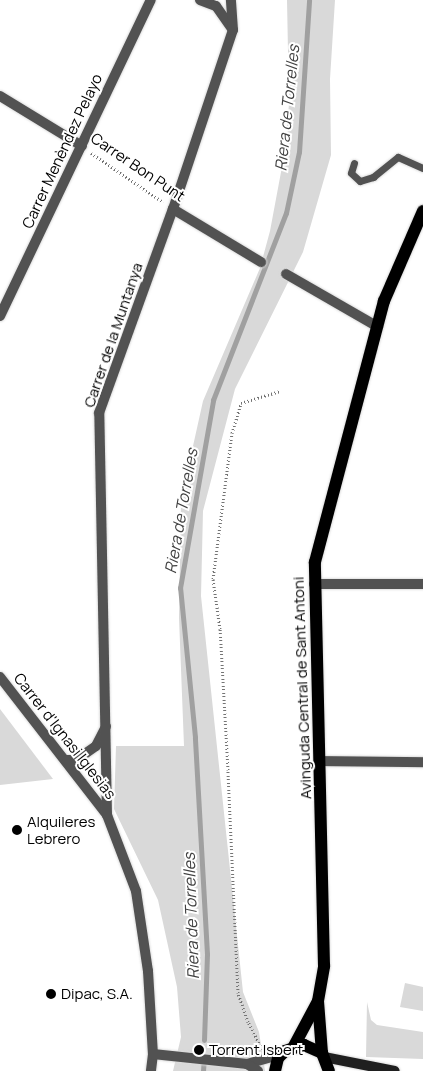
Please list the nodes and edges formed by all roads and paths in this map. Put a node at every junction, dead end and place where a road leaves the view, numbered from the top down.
1 (151, 0) edge
2 (200, 0) edge
3 (231, 0) edge
4 (233, 30) junction
5 (0, 96) edge
6 (82, 146) junction
7 (354, 162) dead end
8 (423, 168) edge
9 (173, 210) junction
10 (423, 211) edge
11 (261, 262) dead end
12 (286, 274) dead end
13 (0, 316) edge
14 (378, 327) junction
15 (280, 391) dead end
16 (314, 584) junction
17 (423, 584) edge
18 (0, 677) edge
19 (108, 723) junction
20 (67, 760) junction
21 (320, 761) junction
22 (423, 762) edge
23 (107, 815) junction
24 (318, 1001) junction
25 (294, 1046) junction
26 (153, 1054) junction
27 (282, 1054) junction
28 (323, 1055) junction
29 (266, 1058) junction
30 (247, 1064) junction
31 (377, 1070) edge
32 (151, 1071) edge
33 (258, 1071) edge
34 (274, 1071) edge
35 (329, 1071) edge
36 (395, 1071) edge

1 - 6 street, Carrer Menèndez Pelayo
2 - 4 street
3 - 4 street, Carrer de la Muntanya
4 - 9 street, Carrer de la Muntanya
5 - 6 street, Carrer Bon Punt
6 - 9 path, Carrer Bon Punt
6 - 13 street, Carrer Menèndez Pelayo
7 - 8 lane
9 - 11 street, Carrer Bon Punt
9 - 19 street, Carrer de la Muntanya
10 - 14 main road, Avinguda Central de Sant Antoni
12 - 14 street
14 - 16 main road, Avinguda Central de Sant Antoni
15 - 29 path
16 - 17 street
16 - 21 main road, Avinguda Central de Sant Antoni
18 - 20 street, Carrer d'Ignasi Iglesias
19 - 20 street, Carrer de la Muntanya
19 - 23 street, Carrer de la Muntanya
20 - 23 street, Carrer d'Ignasi Iglesias
21 - 22 street
21 - 24 main road, Avinguda Central de Sant Antoni
23 - 26 street
24 - 25 main road, Avinguda Central de Sant Antoni
24 - 28 main road, Avinguda Central de Sant Antoni
25 - 27 main road
25 - 28 main road
26 - 30 street
26 - 32 street
27 - 29 street
27 - 34 main road
28 - 31 street
28 - 35 main road, Avinguda Central de Sant Antoni
29 - 30 street
30 - 33 street
31 - 36 street

